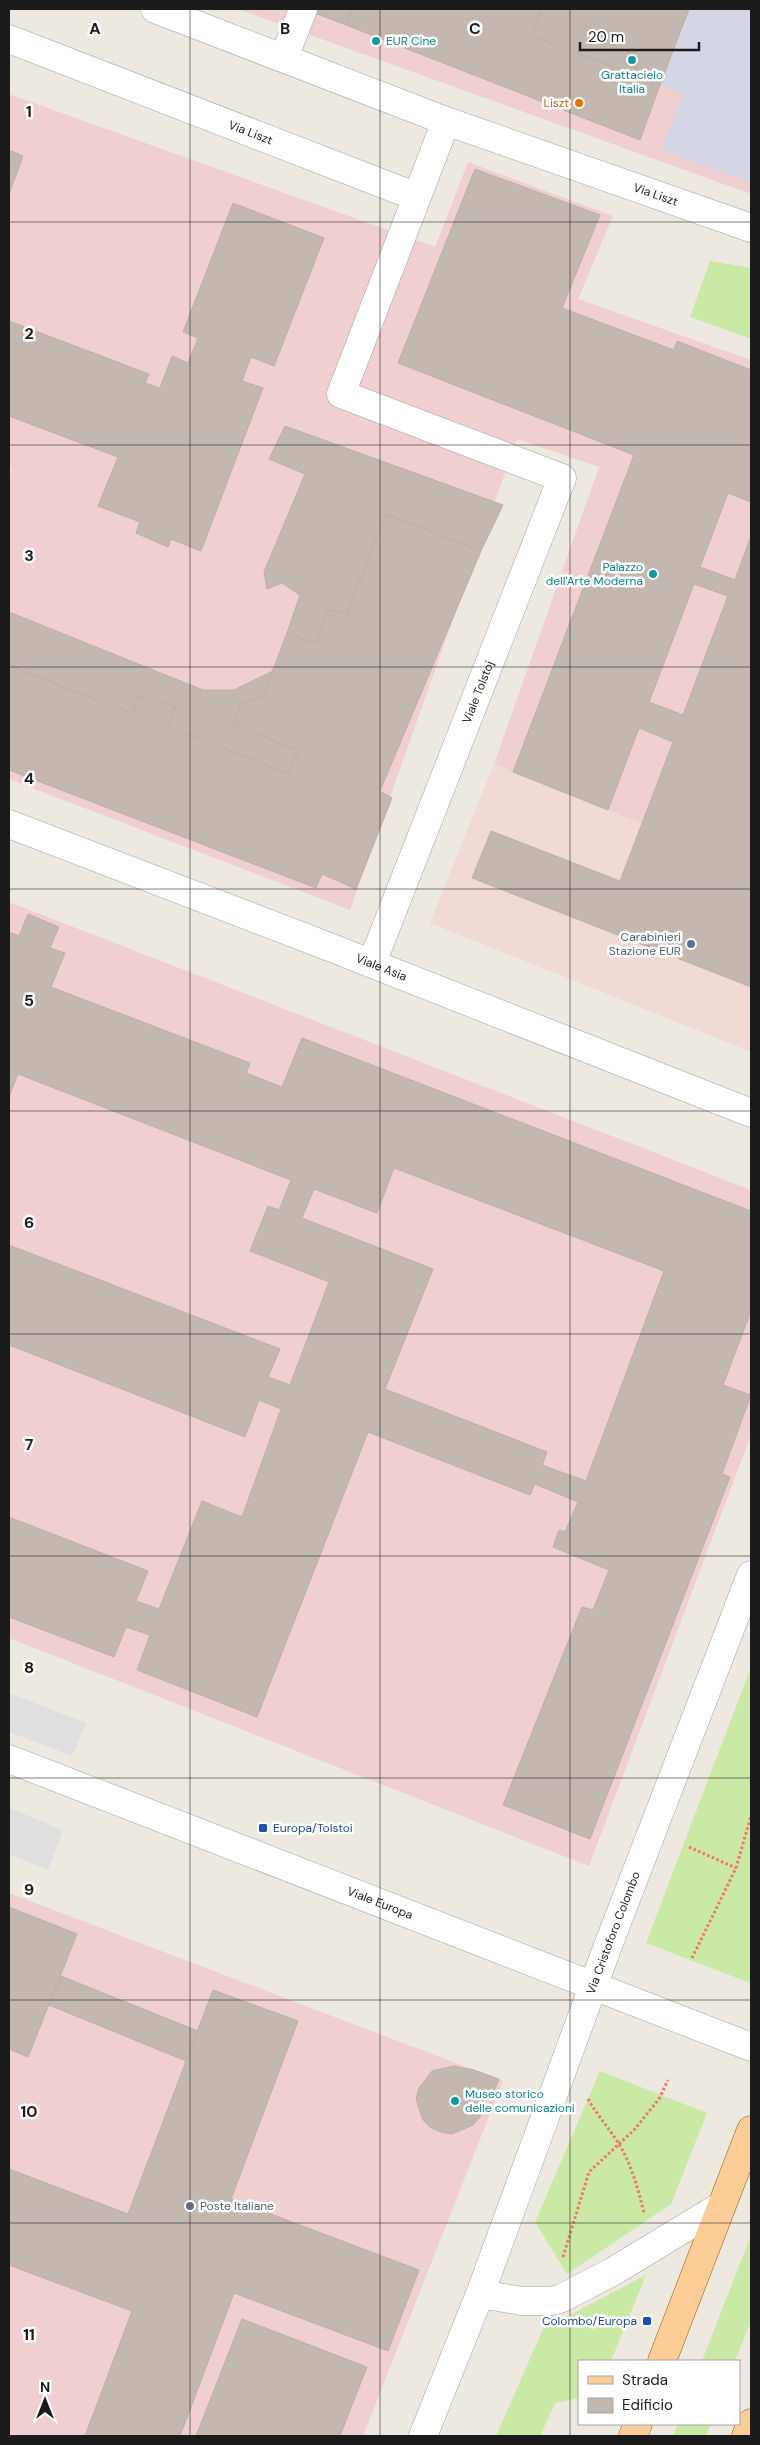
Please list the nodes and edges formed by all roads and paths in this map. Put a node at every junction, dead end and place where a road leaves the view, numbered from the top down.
1 (155, 9) edge
2 (303, 9) edge
3 (9, 39) edge
4 (284, 58) junction
5 (446, 121) junction
6 (417, 197) junction
7 (751, 228) edge
8 (9, 824) edge
9 (372, 963) junction
10 (751, 1113) edge
11 (751, 1575) edge
12 (9, 1759) edge
13 (751, 1816) edge
14 (689, 1847) dead end
15 (736, 1868) junction
16 (692, 1958) dead end
17 (593, 1985) junction
18 (751, 2047) edge
19 (668, 2080) dead end
20 (583, 2090) dead end
21 (751, 2130) edge
22 (619, 2144) junction
23 (721, 2206) junction
24 (644, 2217) dead end
25 (480, 2294) junction
26 (538, 2302) junction
27 (662, 2360) edge
28 (751, 2423) edge
29 (423, 2436) edge
30 (746, 2436) edge

1 - 4 street, Via Liszt
2 - 4 street
3 - 6 street, Via Liszt
4 - 5 street, Via Liszt
5 - 6 street
5 - 7 street, Via Liszt
6 - 9 street, Viale Tolstoj
8 - 9 street, Viale Asia
9 - 10 street, Viale Asia
11 - 17 street, Via Cristoforo Colombo
12 - 17 street, Viale Europa
13 - 15 path
14 - 15 path
15 - 16 path
17 - 18 street, Viale Europa
17 - 25 street, Via Cristoforo Colombo
19 - 22 path
20 - 22 path
21 - 23 main road
22 - 24 path
22 - 26 path
23 - 26 street
23 - 27 main road
25 - 26 street
25 - 29 street, Via Cristoforo Colombo
28 - 30 main road

